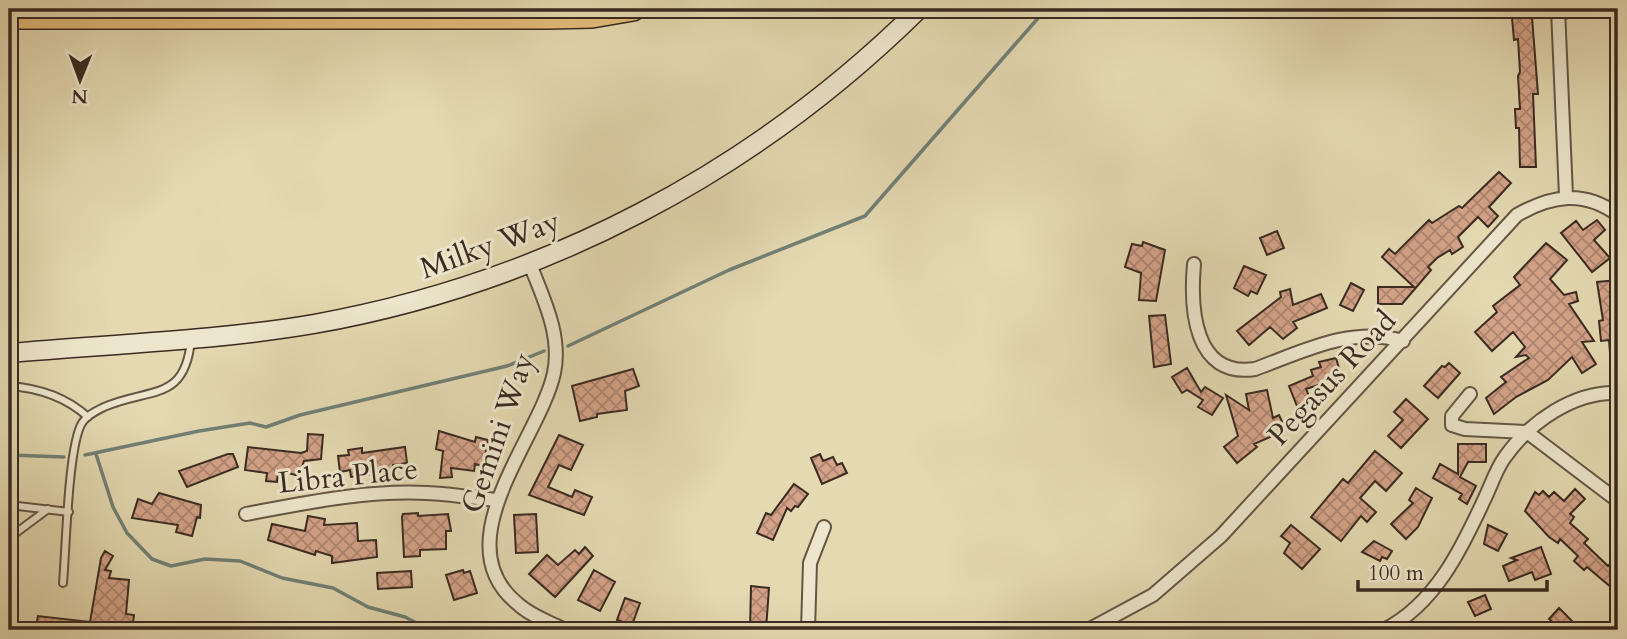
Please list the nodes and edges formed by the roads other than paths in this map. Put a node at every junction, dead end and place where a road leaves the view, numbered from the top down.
1 (633, 9) edge
2 (919, 9) edge
3 (1573, 9) edge
4 (1558, 11) edge
5 (249, 14) edge
6 (9, 17) edge
7 (1566, 195) junction
8 (1618, 215) edge
9 (530, 264) junction
10 (1194, 264) dead end
11 (191, 338) junction
12 (1404, 341) junction
13 (9, 353) edge
14 (9, 386) edge
15 (1618, 393) edge
16 (1470, 394) dead end
17 (88, 417) junction
18 (1527, 432) junction
19 (497, 500) junction
20 (1618, 501) edge
21 (9, 505) edge
22 (48, 509) junction
23 (69, 512) junction
24 (246, 514) dead end
25 (824, 527) dead end
26 (9, 538) edge
27 (63, 583) dead end
28 (565, 630) edge
29 (808, 630) edge
30 (1088, 630) edge
31 (1384, 630) edge

1 - 5 highway
2 - 9 street, Milky Way
3 - 4 street
4 - 7 street
5 - 6 highway
7 - 8 street
7 - 12 street, Pegasus Road
9 - 11 street, Milky Way
9 - 19 street, Gemini Way
10 - 12 street
11 - 13 street, Milky Way
11 - 17 lane
12 - 30 street, Pegasus Road
14 - 17 lane
15 - 18 street
16 - 18 street
17 - 23 lane
18 - 20 street
18 - 31 street
19 - 24 street, Libra Place
19 - 28 street, Gemini Way
21 - 22 lane
22 - 23 lane
22 - 26 lane
23 - 27 lane
25 - 29 street

